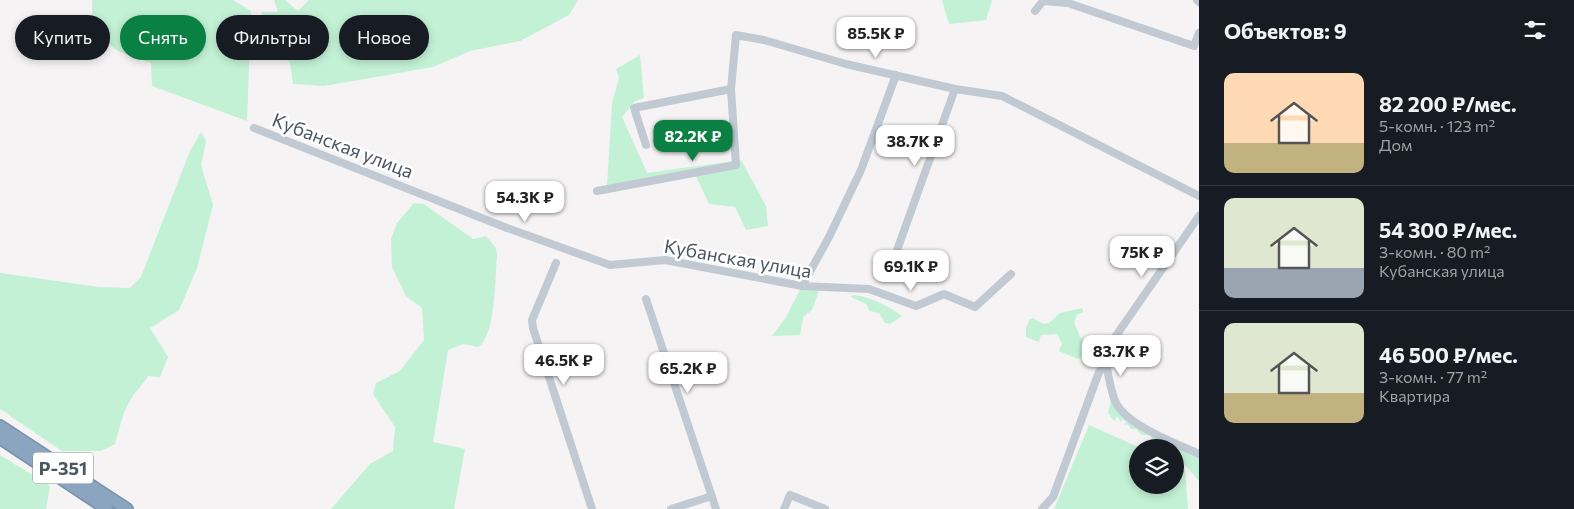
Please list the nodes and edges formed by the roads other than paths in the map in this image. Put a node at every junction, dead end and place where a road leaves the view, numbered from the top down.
1 (1034, 11) dead end
2 (1199, 33) edge
3 (896, 75) junction
4 (731, 89) junction
5 (955, 89) junction
6 (254, 128) dead end
7 (646, 145) dead end
8 (597, 191) dead end
9 (1199, 196) edge
10 (1199, 216) edge
11 (896, 253) dead end
12 (556, 263) dead end
13 (1011, 274) dead end
14 (802, 286) junction
15 (646, 299) dead end
16 (1107, 366) junction
17 (0, 426) edge
18 (0, 438) edge
19 (1199, 454) edge
20 (712, 496) junction
21 (107, 509) edge
22 (127, 509) edge
23 (592, 509) edge
24 (671, 509) edge
25 (716, 509) edge
26 (784, 509) edge
27 (825, 509) edge
28 (1042, 509) edge

1 - 2 street
3 - 4 street
3 - 5 street
3 - 14 street
4 - 7 street
4 - 8 street
5 - 9 street
5 - 11 street
6 - 14 street, Кубанская улица
10 - 16 street
12 - 23 street
13 - 14 street, Кубанская улица
15 - 20 street
16 - 19 street
16 - 28 street
17 - 22 highway, Р-351
18 - 21 highway, Р-351
20 - 24 street
20 - 25 street
26 - 27 street

